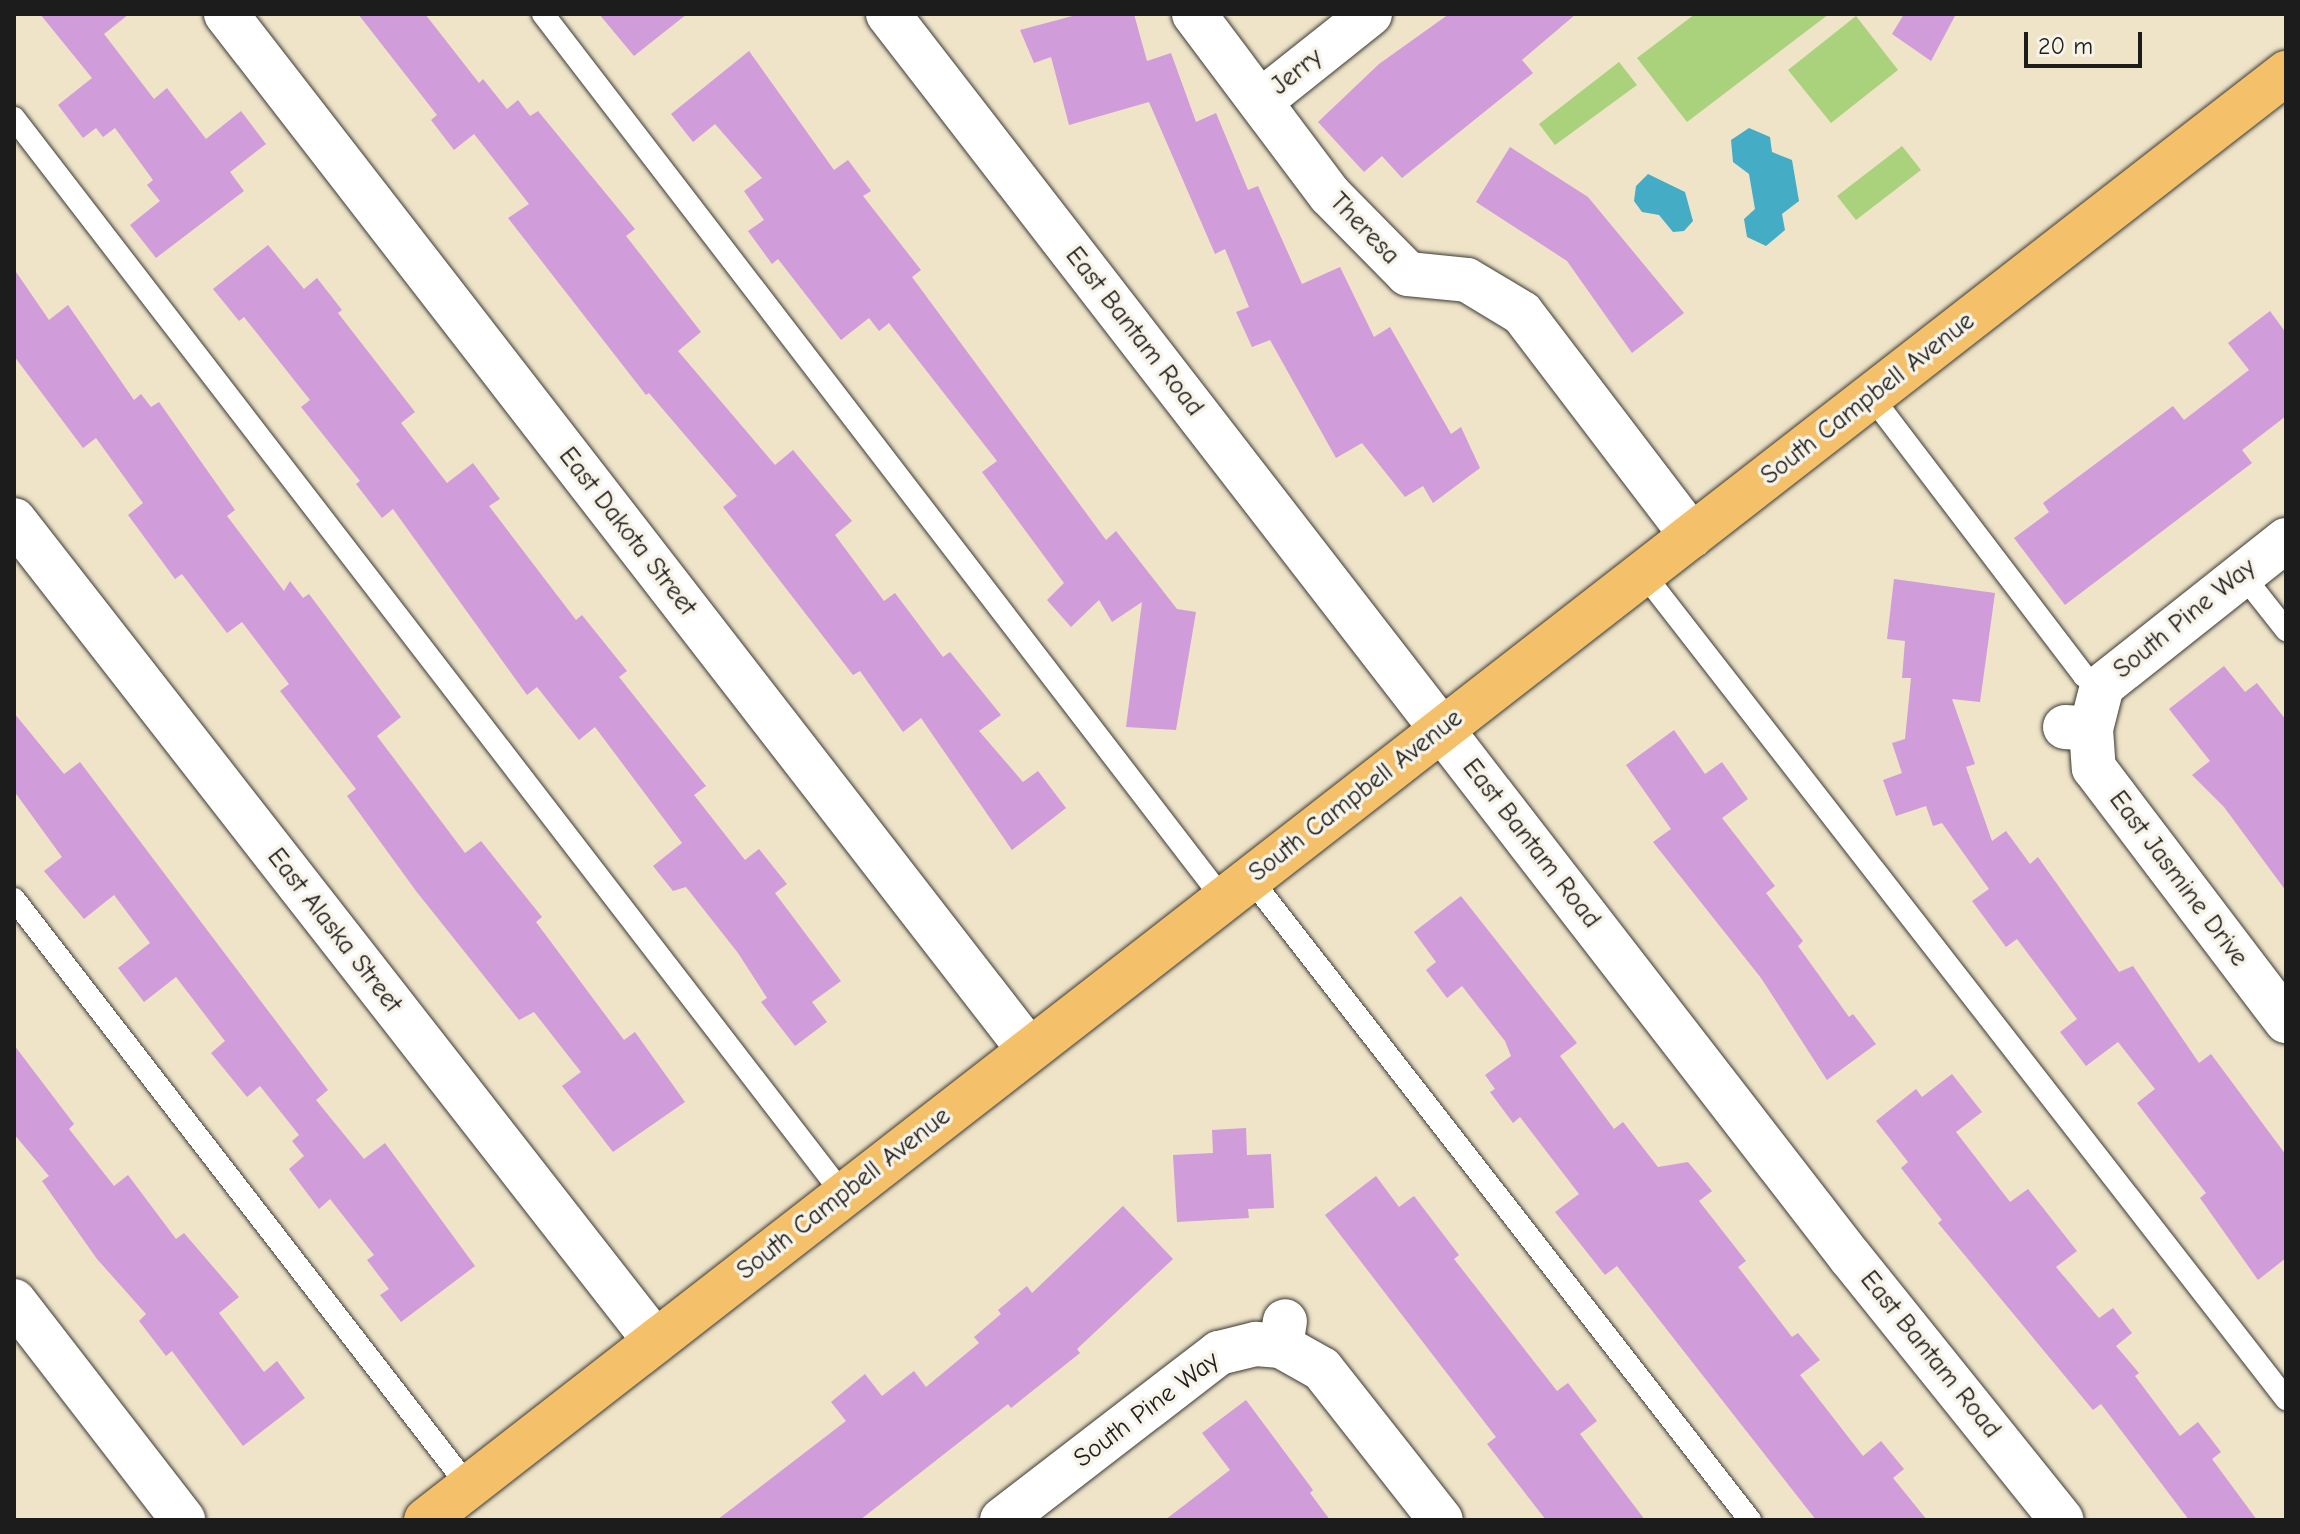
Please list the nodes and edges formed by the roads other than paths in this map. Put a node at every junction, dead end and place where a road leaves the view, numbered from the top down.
1 (226, 14) edge
2 (543, 14) edge
3 (888, 14) edge
4 (1194, 14) edge
5 (1370, 14) edge
6 (2286, 73) edge
7 (1262, 100) junction
8 (14, 118) edge
9 (1871, 396) junction
10 (14, 520) edge
11 (1692, 536) junction
12 (2286, 540) edge
13 (1643, 573) junction
14 (2241, 573) junction
15 (2286, 630) edge
16 (2102, 686) junction
17 (1441, 728) junction
18 (2078, 728) joint
19 (1236, 889) junction
20 (14, 899) edge
21 (2286, 1021) edge
22 (1029, 1050) junction
23 (843, 1194) junction
24 (14, 1301) edge
25 (655, 1341) junction
26 (2286, 1399) edge
27 (469, 1487) junction
28 (183, 1520) edge
29 (426, 1520) edge
30 (1002, 1520) edge
31 (1441, 1520) edge
32 (1750, 1520) edge
33 (2062, 1520) edge

1 - 22 street, East Dakota Street
2 - 19 lane
3 - 17 street, East Bantam Road
4 - 7 street, Theresa
5 - 7 street, Jerry
6 - 9 main road, South Campbell Avenue
7 - 11 street, Theresa
8 - 23 lane
9 - 11 main road, South Campbell Avenue
9 - 16 lane
10 - 25 street, East Alaska Street
11 - 13 main road, South Campbell Avenue
12 - 14 street, South Pine Way
13 - 17 main road, South Campbell Avenue
13 - 26 lane
14 - 15 lane
14 - 16 street, South Pine Way
16 - 18 street, South Pine Way
17 - 19 main road, South Campbell Avenue
17 - 33 street, East Bantam Road
18 - 21 street, East Jasmine Drive
19 - 22 main road, South Campbell Avenue
19 - 32 lane
20 - 27 lane
22 - 23 main road, South Campbell Avenue
23 - 25 main road, South Campbell Avenue
24 - 28 street
25 - 27 main road, South Campbell Avenue
27 - 29 main road, South Campbell Avenue
30 - 31 street, South Pine Way

